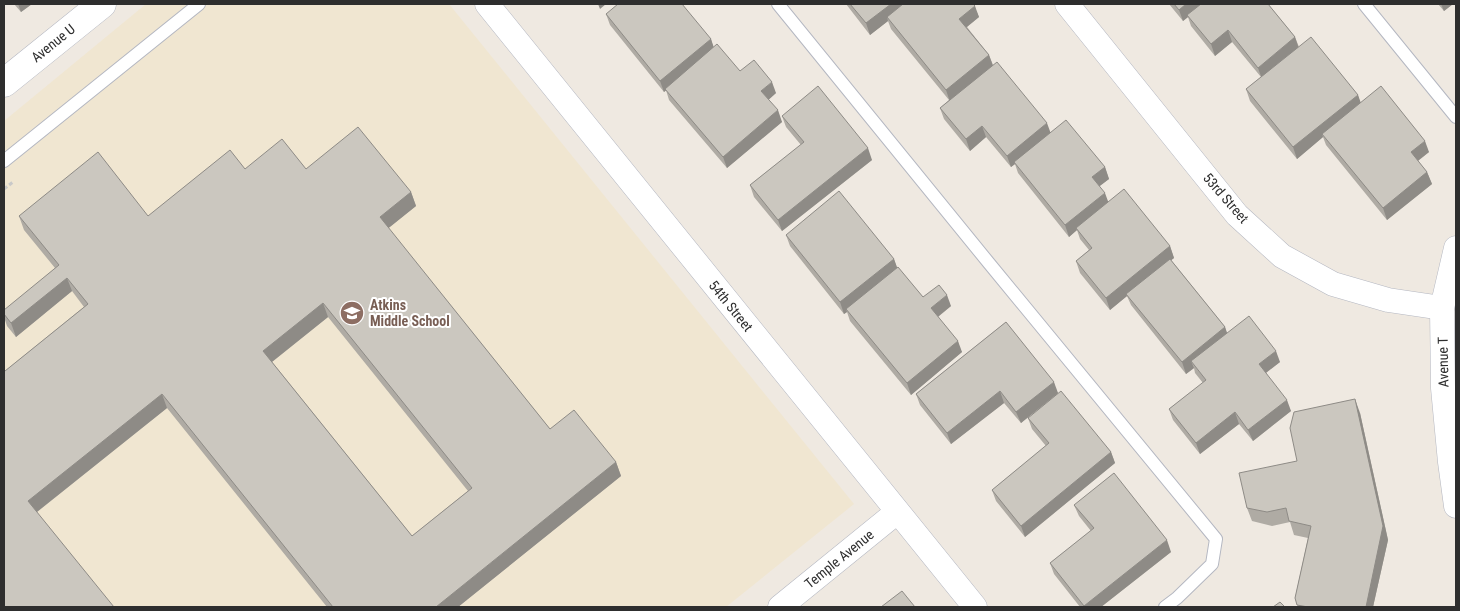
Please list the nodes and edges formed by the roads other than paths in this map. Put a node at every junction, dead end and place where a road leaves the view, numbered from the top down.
1 (102, 4) edge
2 (199, 4) edge
3 (487, 4) edge
4 (778, 4) edge
5 (1067, 4) edge
6 (1364, 4) edge
7 (4, 83) edge
8 (1456, 117) edge
9 (4, 161) edge
10 (1456, 248) edge
11 (1442, 308) junction
12 (1456, 506) edge
13 (897, 512) junction
14 (780, 607) edge
15 (975, 607) edge
16 (1165, 607) edge

1 - 7 street, Avenue U
2 - 9 lane
3 - 13 street, 54th Street
4 - 16 lane
5 - 11 street, 53rd Street
6 - 8 lane
10 - 11 street, Avenue T
11 - 12 street, Avenue T
13 - 14 street, Temple Avenue
13 - 15 street, 54th Street

